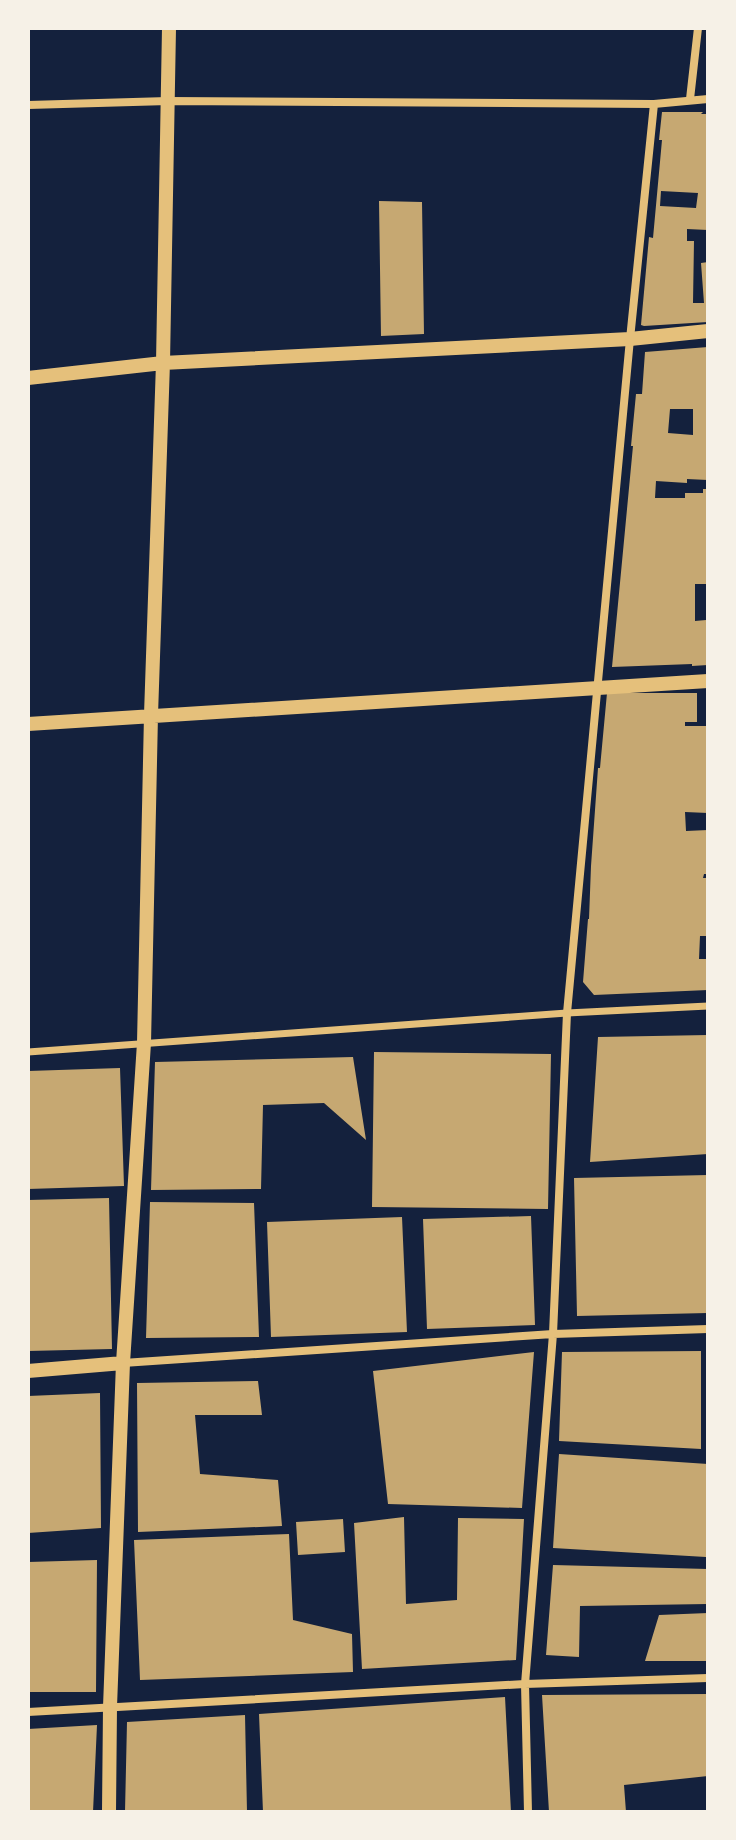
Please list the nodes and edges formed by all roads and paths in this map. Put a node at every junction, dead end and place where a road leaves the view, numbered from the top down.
1 (169, 28) edge
2 (698, 28) edge
3 (690, 99) junction
4 (708, 99) edge
5 (168, 101) junction
6 (654, 104) junction
7 (28, 105) edge
8 (708, 331) edge
9 (630, 339) junction
10 (163, 363) junction
11 (28, 378) edge
12 (708, 681) edge
13 (597, 688) junction
14 (151, 715) junction
15 (28, 724) edge
16 (708, 1006) edge
17 (567, 1013) junction
18 (144, 1043) junction
19 (28, 1052) edge
20 (708, 1329) edge
21 (553, 1334) junction
22 (123, 1363) junction
23 (28, 1371) edge
24 (708, 1678) edge
25 (525, 1684) junction
26 (110, 1707) junction
27 (28, 1712) edge
28 (109, 1812) edge
29 (528, 1812) edge

1 - 5 street
2 - 3 street
3 - 4 street
3 - 6 street
5 - 6 street
5 - 7 street
5 - 10 street
6 - 9 street
8 - 9 street
9 - 10 street
9 - 13 street
10 - 11 street
10 - 14 street
12 - 13 street
13 - 14 street
13 - 17 street
14 - 15 street
14 - 18 street
16 - 17 street
17 - 18 street
17 - 21 street
18 - 19 street
18 - 22 street
20 - 21 street
21 - 22 street
21 - 25 street
22 - 23 street
22 - 26 street
24 - 25 street
25 - 26 street
25 - 29 street
26 - 27 street
26 - 28 street

